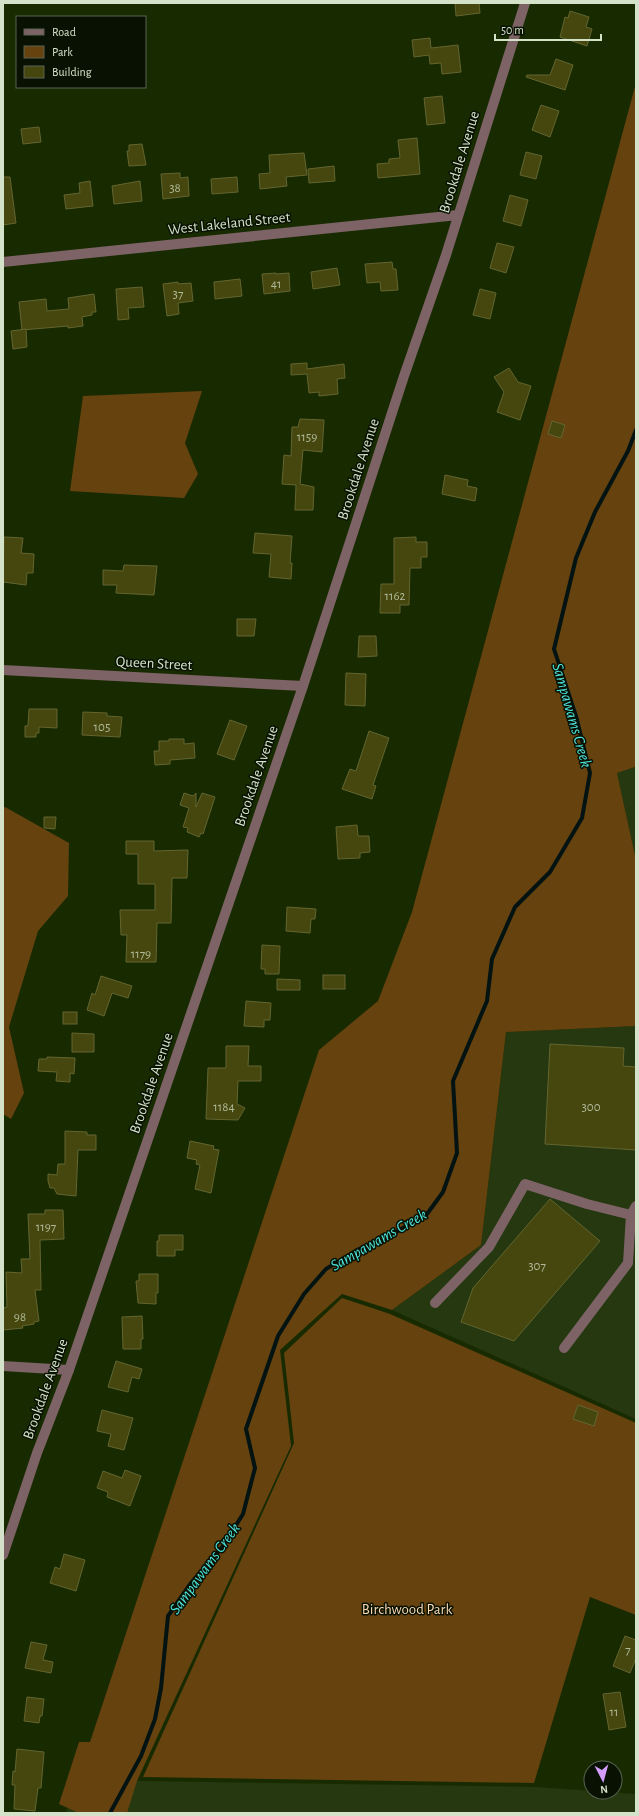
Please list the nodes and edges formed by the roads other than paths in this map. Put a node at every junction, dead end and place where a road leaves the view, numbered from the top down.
1 (525, 3) edge
2 (458, 215) junction
3 (3, 262) edge
4 (3, 670) edge
5 (303, 686) junction
6 (636, 1206) edge
7 (633, 1217) edge
8 (435, 1304) dead end
9 (564, 1348) dead end
10 (3, 1366) edge
11 (69, 1370) junction
12 (3, 1555) edge

1 - 2 street, Brookdale Avenue
2 - 3 street, West Lakeland Street
2 - 5 street, Brookdale Avenue
4 - 5 street, Queen Street
5 - 11 street, Brookdale Avenue
6 - 7 street
7 - 8 street
7 - 9 street
10 - 11 street
11 - 12 street, Brookdale Avenue

